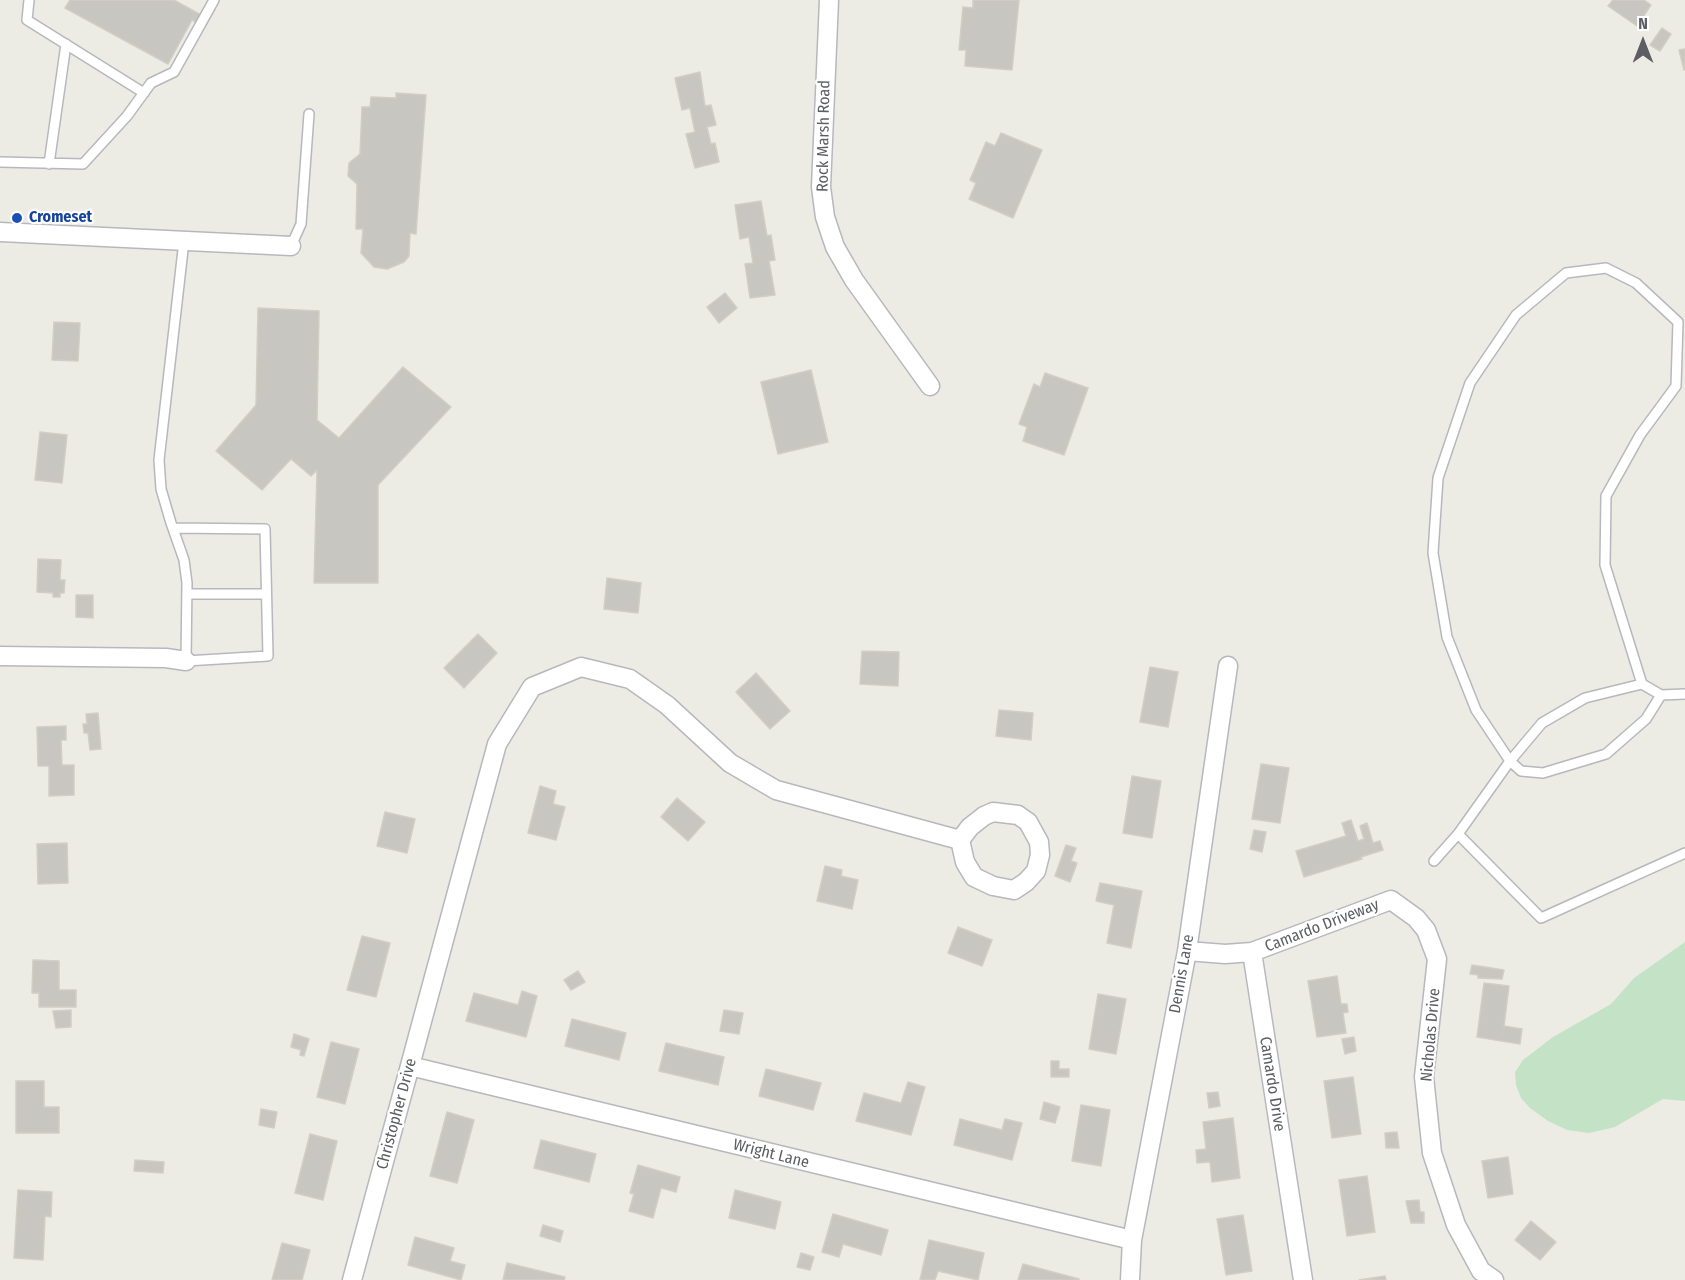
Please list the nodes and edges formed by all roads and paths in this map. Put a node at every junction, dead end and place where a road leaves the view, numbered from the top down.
1 (29, 0) edge
2 (214, 0) edge
3 (829, 0) edge
4 (66, 44) junction
5 (144, 93) junction
6 (309, 114) dead end
7 (0, 162) edge
8 (49, 164) junction
9 (0, 232) edge
10 (184, 241) junction
11 (291, 246) joint
12 (930, 386) dead end
13 (173, 528) junction
14 (187, 594) junction
15 (266, 594) junction
16 (0, 656) edge
17 (186, 661) junction
18 (1228, 666) dead end
19 (1642, 684) junction
20 (1685, 694) edge
21 (1661, 695) junction
22 (1510, 761) junction
23 (1458, 834) junction
24 (960, 840) junction
25 (1685, 853) edge
26 (1434, 861) dead end
27 (1391, 900) joint
28 (1186, 951) junction
29 (1252, 952) junction
30 (410, 1066) junction
31 (1132, 1240) junction
32 (352, 1280) edge
33 (1130, 1280) edge
34 (1303, 1280) edge
35 (1494, 1280) edge

1 - 4 lane
2 - 5 lane
3 - 12 street, Rock Marsh Road
4 - 5 lane
4 - 8 lane
5 - 8 lane
6 - 11 lane
7 - 8 lane
9 - 10 street
10 - 11 street
10 - 13 lane
13 - 14 lane
13 - 15 lane
14 - 15 lane
14 - 17 lane
15 - 17 lane
16 - 17 street
18 - 28 street, Dennis Lane
19 - 21 lane
19 - 22 lane
19 - 22 lane
20 - 21 lane
21 - 22 lane
22 - 23 lane
23 - 25 lane
23 - 26 lane
24 - 24 street
24 - 30 street, Christopher Drive
27 - 29 street, Camardo Driveway
27 - 35 street, Nicholas Drive
28 - 29 street
28 - 31 street, Dennis Lane
29 - 34 street, Camardo Drive
30 - 31 street, Wright Lane
30 - 32 street, Christopher Drive
31 - 33 street, Dennis Lane

